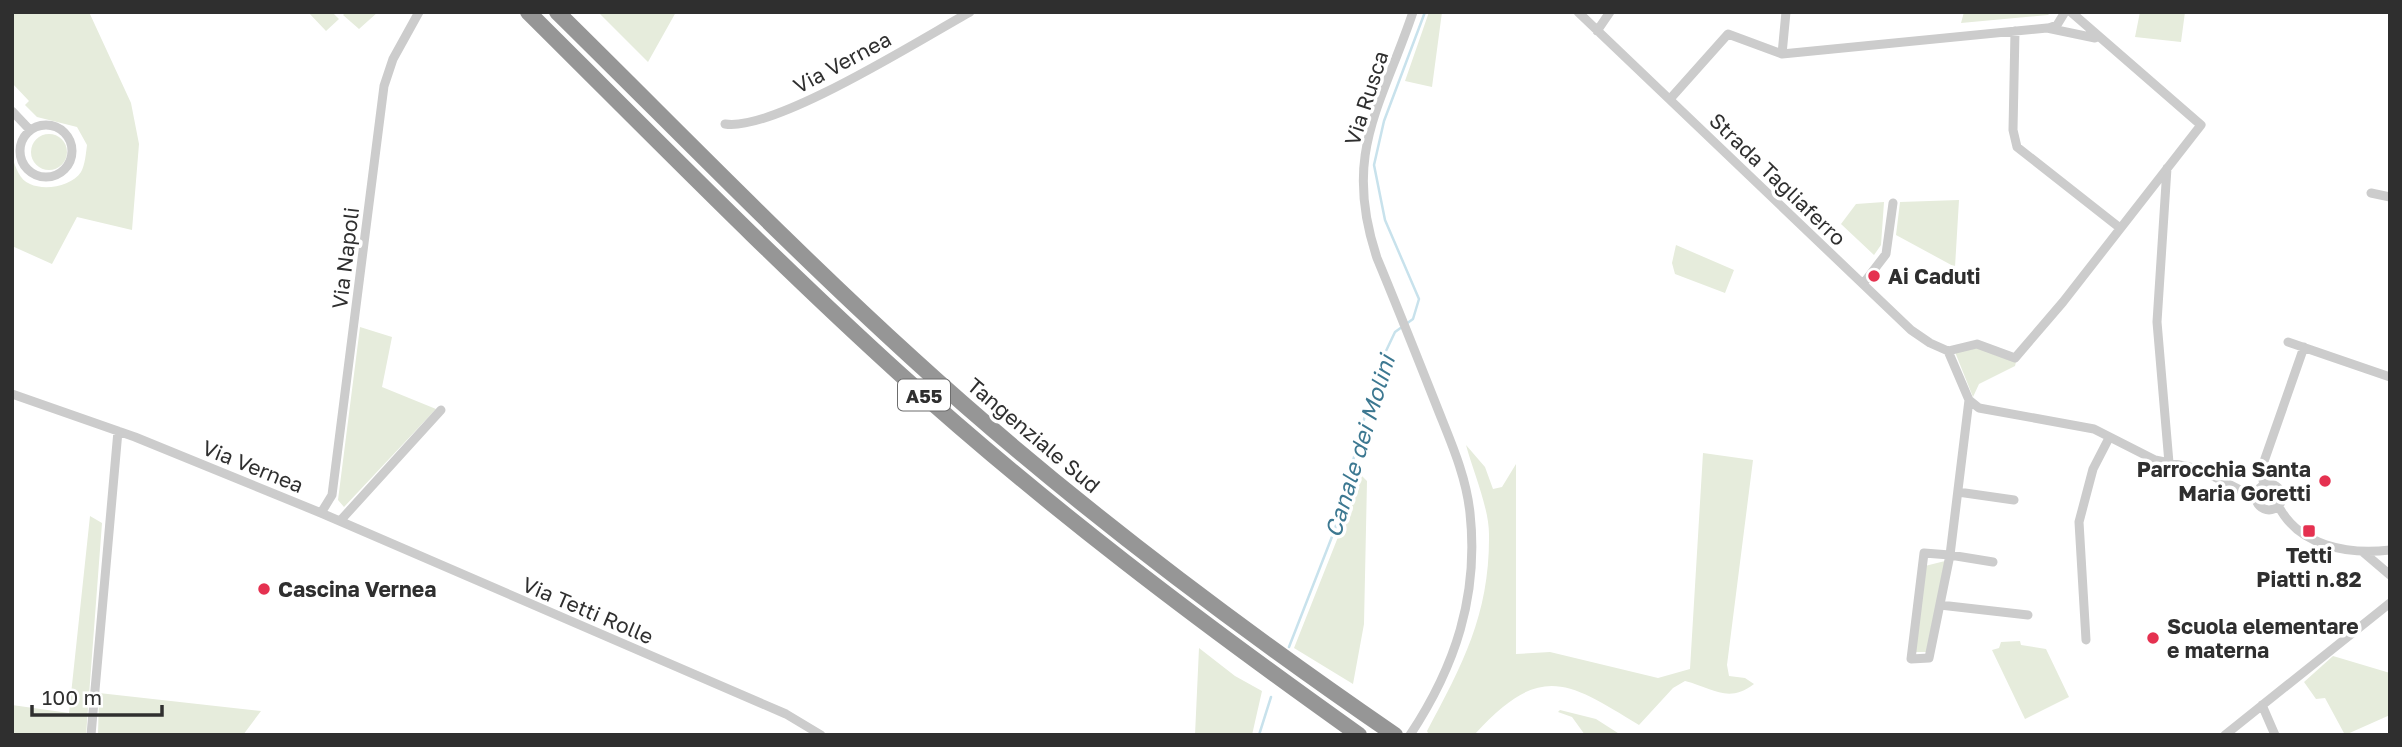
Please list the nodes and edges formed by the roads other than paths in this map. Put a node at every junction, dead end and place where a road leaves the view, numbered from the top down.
1 (419, 12) edge
2 (528, 12) edge
3 (557, 12) edge
4 (970, 12) edge
5 (1413, 12) edge
6 (1578, 12) edge
7 (1610, 12) edge
8 (1786, 12) edge
9 (2065, 12) edge
10 (2077, 19) edge
11 (2060, 21) junction
12 (2047, 28) junction
13 (2069, 30) junction
14 (1597, 31) junction
15 (2015, 32) junction
16 (2103, 42) junction
17 (1782, 54) junction
18 (1670, 99) junction
19 (12, 111) edge
20 (725, 124) dead end
21 (30, 130) junction
22 (2168, 166) junction
23 (2371, 193) dead end
24 (2390, 197) edge
25 (1893, 203) dead end
26 (2120, 228) junction
27 (1863, 284) junction
28 (2288, 342) dead end
29 (2304, 347) junction
30 (1948, 351) junction
31 (2390, 377) edge
32 (12, 394) edge
33 (1969, 400) junction
34 (441, 410) dead end
35 (117, 431) junction
36 (2109, 438) junction
37 (2169, 463) junction
38 (2264, 485) junction
39 (1958, 492) junction
40 (2256, 498) junction
41 (2014, 500) dead end
42 (2278, 505) junction
43 (321, 513) junction
44 (340, 521) junction
45 (2390, 550) edge
46 (2362, 551) junction
47 (1951, 555) junction
48 (1993, 562) dead end
49 (2390, 575) edge
50 (2390, 603) edge
51 (1940, 605) junction
52 (2028, 615) dead end
53 (2086, 640) dead end
54 (2263, 705) junction
55 (91, 735) edge
56 (821, 735) edge
57 (1359, 735) edge
58 (1395, 735) edge
59 (1410, 735) edge
60 (2225, 735) edge
61 (2275, 735) edge

1 - 43 street, Via Napoli
2 - 57 highway, Tangenziale Sud / A55
3 - 58 highway, Tangenziale Sud / A55
4 - 20 street, Via Vernea
5 - 59 street, Via Rusca
6 - 14 street, Strada Tagliaferro
7 - 14 street
8 - 17 street
9 - 11 street
10 - 11 street
10 - 13 street
10 - 16 street
11 - 12 street
12 - 13 street
12 - 15 street
13 - 16 street
14 - 18 street, Strada Tagliaferro
15 - 17 street
15 - 26 street
16 - 22 street
17 - 18 street
18 - 27 street, Strada Tagliaferro
19 - 21 street
21 - 21 street
22 - 26 street
22 - 37 street
23 - 24 street
25 - 27 street
26 - 30 street
27 - 30 street, Strada Tagliaferro
28 - 29 street
29 - 31 street
29 - 38 street
30 - 33 street
32 - 35 street, Via Vernea
33 - 36 street
33 - 39 street
34 - 44 street
35 - 43 street, Via Vernea
35 - 55 street
36 - 37 street
36 - 53 street
37 - 40 street
38 - 40 street
38 - 42 street
39 - 41 street
39 - 47 street
40 - 42 street
42 - 46 street
43 - 44 street, Via Vernea
44 - 56 street, Via Tetti Rolle
45 - 46 street
46 - 49 street
47 - 48 street
47 - 51 street
47 - 51 street
50 - 54 street
51 - 52 street
54 - 60 street
54 - 61 street

